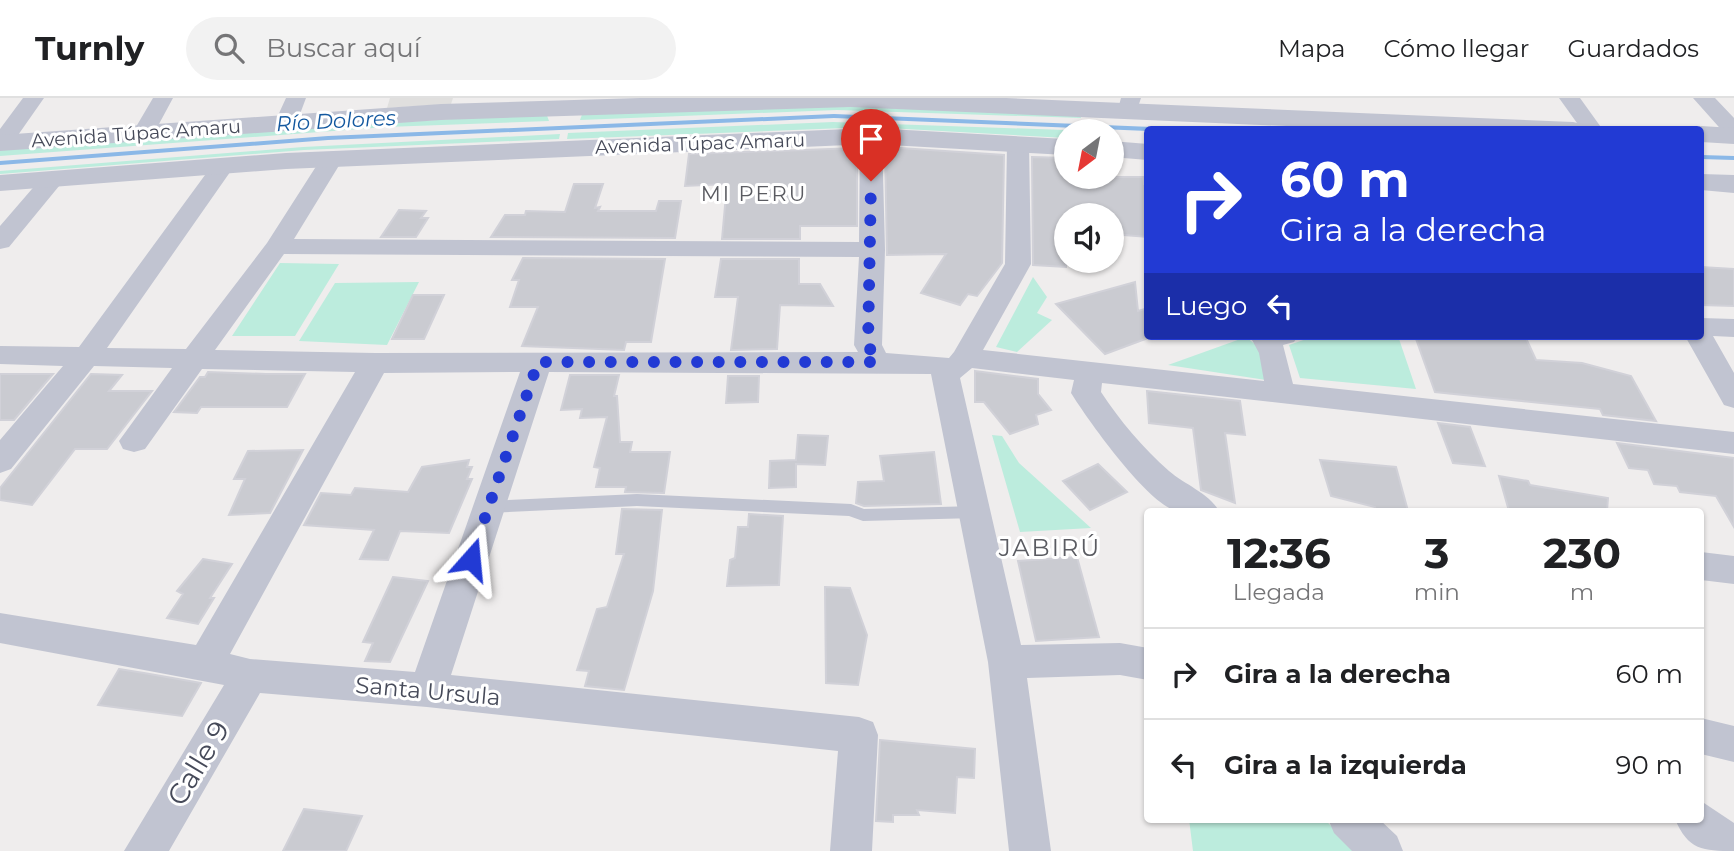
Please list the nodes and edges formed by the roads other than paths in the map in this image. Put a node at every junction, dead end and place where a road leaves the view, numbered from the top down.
1 (34, 98) edge
2 (163, 98) edge
3 (1569, 98) edge
4 (1703, 98) edge
5 (968, 100) edge
6 (576, 103) edge
7 (1130, 104) edge
8 (291, 110) edge
9 (1505, 126) edge
10 (1590, 126) edge
11 (1734, 130) edge
12 (144, 132) junction
13 (1704, 134) edge
14 (870, 136) junction
15 (1734, 136) edge
16 (0, 143) edge
17 (1018, 144) junction
18 (1054, 146) edge
19 (1124, 150) edge
20 (1144, 152) edge
21 (332, 159) junction
22 (224, 165) junction
23 (52, 180) junction
24 (1704, 182) edge
25 (0, 183) edge
26 (1734, 184) edge
27 (0, 242) edge
28 (277, 246) junction
29 (872, 250) junction
30 (1704, 327) edge
31 (1734, 328) edge
32 (1271, 340) edge
33 (1701, 340) edge
34 (0, 355) edge
35 (87, 356) junction
36 (197, 358) junction
37 (538, 362) junction
38 (877, 362) junction
39 (375, 363) junction
40 (955, 364) junction
41 (1090, 373) junction
42 (1280, 392) junction
43 (1734, 398) edge
44 (134, 441) dead end
45 (1734, 443) edge
46 (0, 461) edge
47 (488, 507) junction
48 (1196, 508) edge
49 (976, 512) junction
50 (1704, 566) edge
51 (1734, 570) edge
52 (0, 628) edge
53 (1006, 662) junction
54 (205, 663) junction
55 (1144, 663) edge
56 (250, 676) junction
57 (427, 690) junction
58 (1704, 737) edge
59 (1734, 744) edge
60 (1353, 823) edge
61 (1701, 823) edge
62 (1734, 850) edge
63 (145, 851) edge
64 (851, 851) edge
65 (1030, 851) edge
66 (1382, 851) edge

1 - 16 street
2 - 12 street
3 - 10 street
4 - 11 street
5 - 6 street, Avenida Túpac Amaru
5 - 7 street, Avenida Túpac Amaru
6 - 8 street, Avenida Túpac Amaru
7 - 9 street, Avenida Túpac Amaru
8 - 12 street, Avenida Túpac Amaru
12 - 16 street, Avenida Túpac Amaru
13 - 15 street
14 - 17 street, Avenida Túpac Amaru
14 - 21 street, Avenida Túpac Amaru
14 - 29 street
17 - 18 street, Avenida Túpac Amaru
17 - 40 street
19 - 20 street
21 - 22 street, Avenida Túpac Amaru
21 - 28 street
22 - 23 street, Avenida Túpac Amaru
22 - 35 street
23 - 25 street, Avenida Túpac Amaru
23 - 27 street
24 - 26 street
28 - 29 street
28 - 36 street
29 - 38 street
30 - 31 street
32 - 42 street
33 - 43 street
34 - 35 street
35 - 36 street
35 - 46 street
36 - 39 street
36 - 44 street
37 - 38 street
37 - 39 street
37 - 47 street
38 - 40 street
39 - 54 street
40 - 41 street
40 - 49 street
41 - 42 street
41 - 48 street
42 - 45 street
47 - 49 lane
47 - 57 street
49 - 53 street
50 - 51 street
52 - 54 street, Santa Ursula
53 - 55 street
53 - 65 street
54 - 56 street, Santa Ursula
56 - 57 street, Santa Ursula
56 - 63 street, Calle 9
57 - 64 street, Santa Ursula
58 - 59 street
60 - 66 street
61 - 62 street

